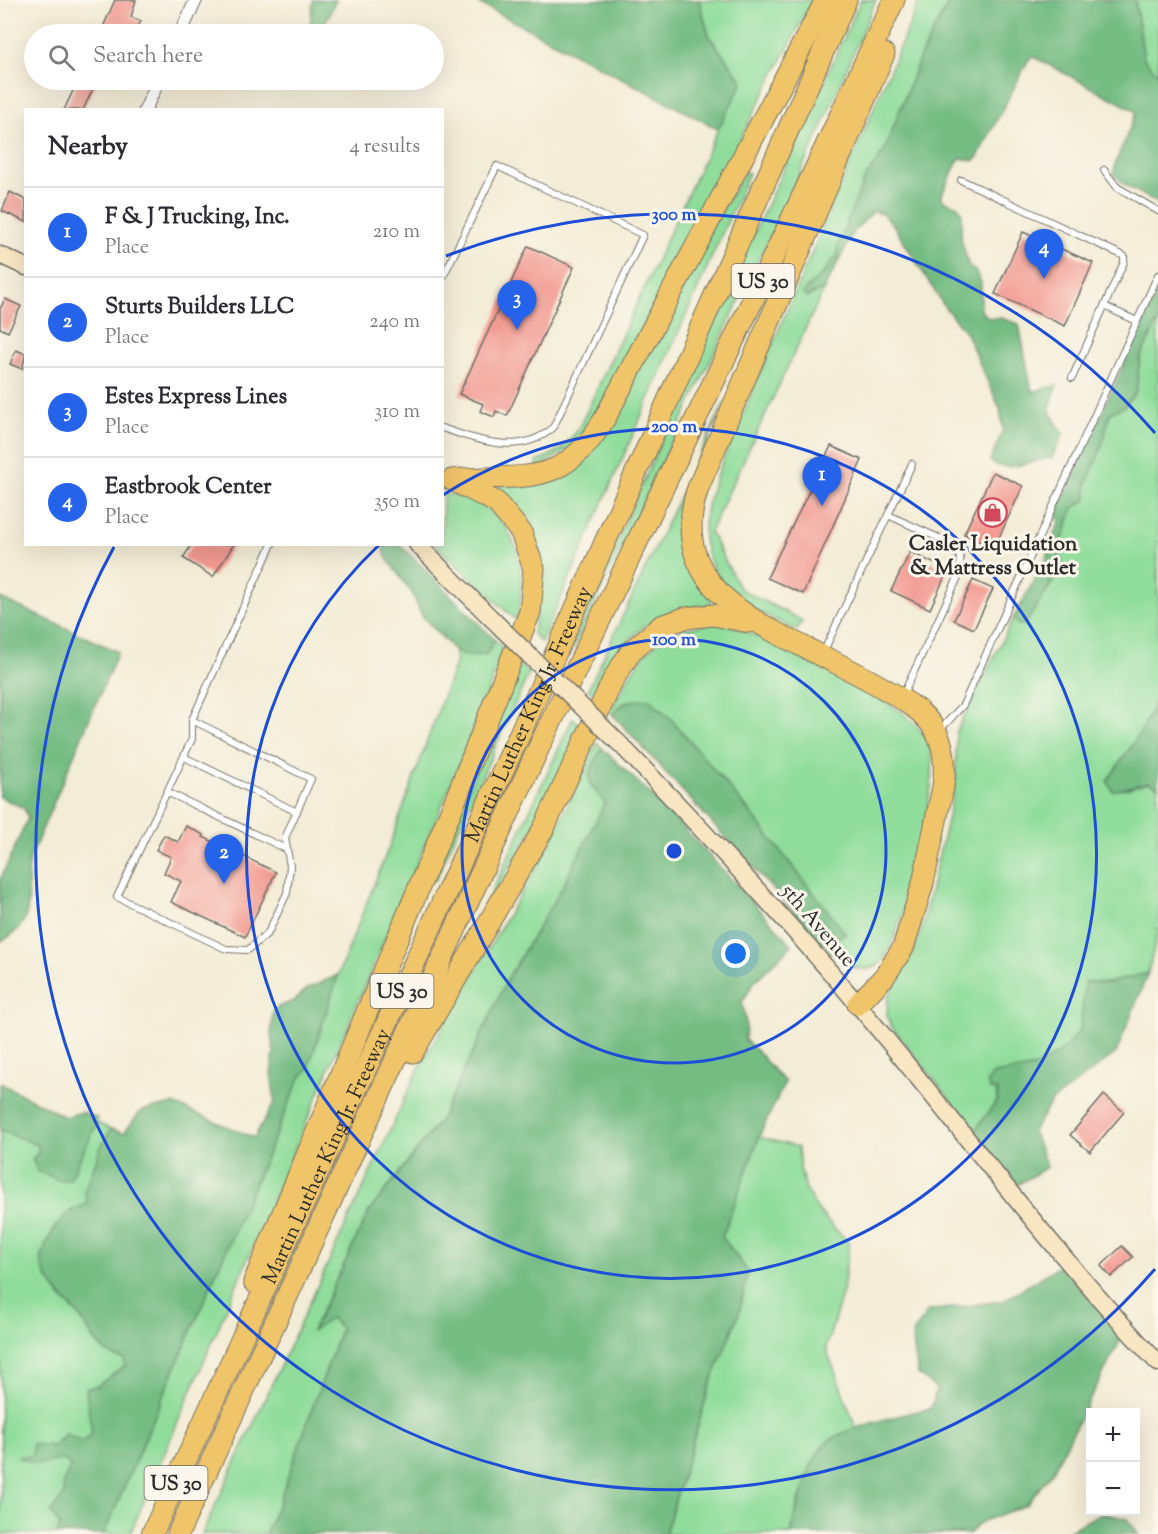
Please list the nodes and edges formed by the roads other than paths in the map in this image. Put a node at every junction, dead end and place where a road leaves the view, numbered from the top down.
1 (196, 0) edge
2 (826, 0) edge
3 (846, 0) edge
4 (894, 0) edge
5 (907, 0) edge
6 (185, 24) edge
7 (154, 90) edge
8 (146, 108) edge
9 (1104, 170) dead end
10 (961, 180) dead end
11 (1158, 211) edge
12 (0, 255) edge
13 (24, 266) edge
14 (444, 275) edge
15 (1158, 275) edge
16 (1104, 306) junction
17 (1137, 321) junction
18 (1072, 378) dead end
19 (444, 429) edge
20 (912, 464) dead end
21 (447, 479) edge
22 (888, 515) junction
23 (271, 546) edge
24 (419, 546) edge
25 (758, 624) junction
26 (822, 656) junction
27 (901, 699) junction
28 (192, 720) junction
29 (938, 732) junction
30 (184, 757) junction
31 (167, 792) junction
32 (297, 812) junction
33 (286, 849) junction
34 (858, 1004) junction
35 (273, 1326) junction
36 (1158, 1363) edge
37 (199, 1433) junction
38 (152, 1534) edge
39 (178, 1534) edge

1 - 6 street
2 - 21 highway
3 - 37 highway, Martin Luther King Jr. Freeway / US 30
4 - 35 highway, Martin Luther King Jr. Freeway / US 30
5 - 25 highway
7 - 8 street
9 - 11 lane
10 - 16 lane
12 - 13 street
14 - 19 lane
15 - 17 lane
16 - 17 lane
16 - 18 lane
17 - 29 lane
20 - 22 lane
21 - 37 highway
22 - 26 lane
22 - 27 lane
23 - 28 lane
24 - 34 street, 5th Avenue, bridge
25 - 26 highway
25 - 35 highway
26 - 27 highway
27 - 29 highway
28 - 30 lane
28 - 32 lane
29 - 34 highway
30 - 31 lane
30 - 32 lane
31 - 33 lane
31 - 33 lane
32 - 33 lane
34 - 36 street, 5th Avenue
35 - 39 highway, Martin Luther King Jr. Freeway / US 30
37 - 38 highway, Martin Luther King Jr. Freeway / US 30

